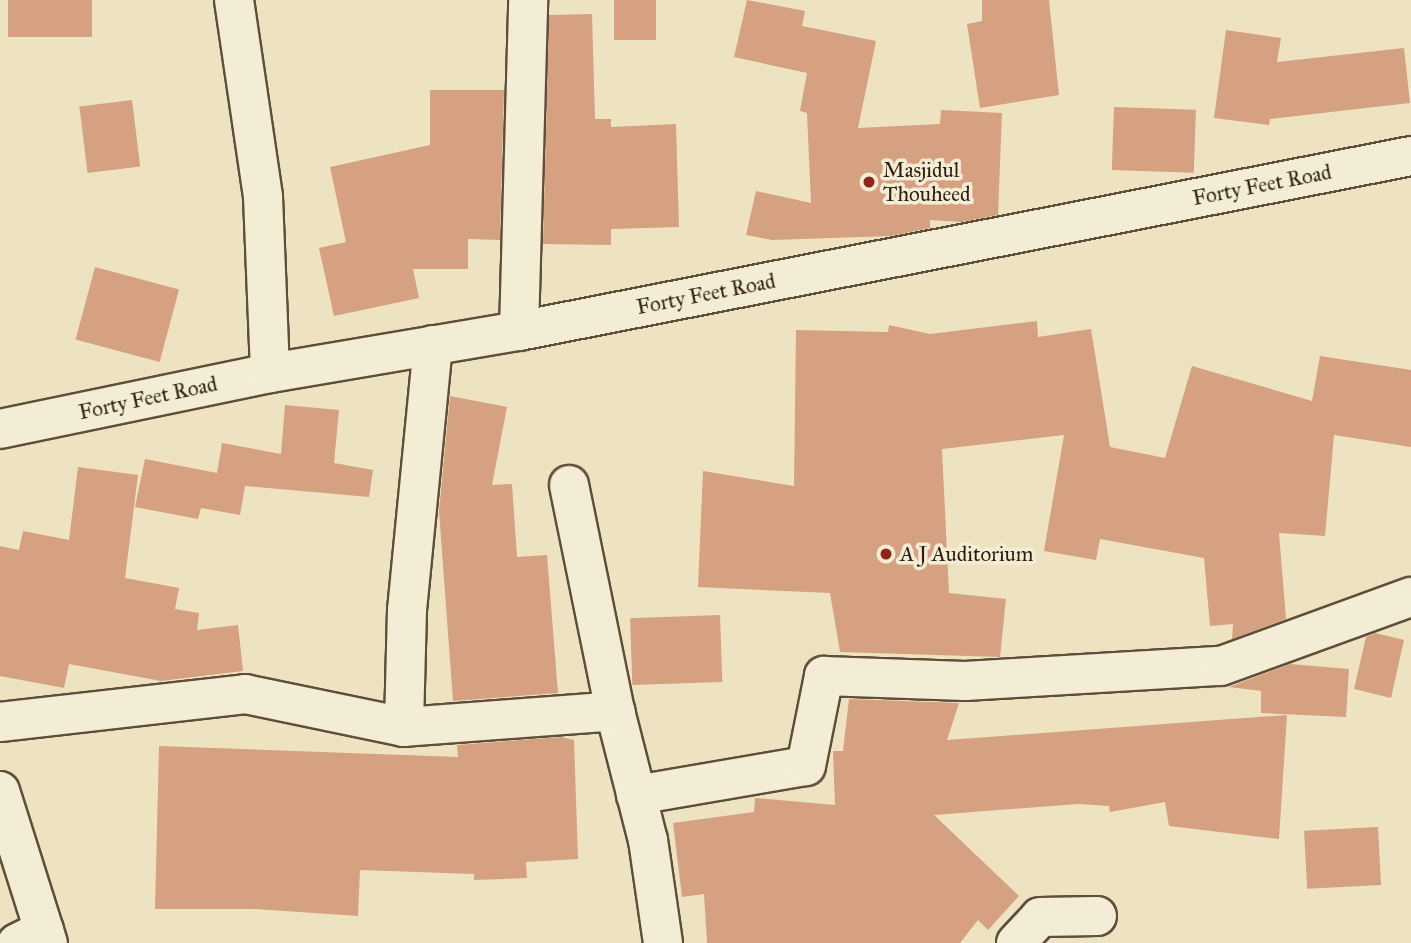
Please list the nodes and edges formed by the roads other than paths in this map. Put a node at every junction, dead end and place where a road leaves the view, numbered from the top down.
1 (234, 0) edge
2 (528, 0) edge
3 (1411, 156) edge
4 (519, 331) junction
5 (433, 345) junction
6 (270, 373) junction
7 (0, 429) edge
8 (569, 485) dead end
9 (1411, 597) edge
10 (615, 711) junction
11 (0, 722) edge
12 (404, 727) junction
13 (0, 791) edge
14 (636, 795) junction
15 (1097, 916) dead end
16 (36, 939) edge
17 (663, 943) edge
18 (1016, 943) edge

1 - 6 street
2 - 4 street
3 - 4 street, Forty Feet Road
4 - 5 street, Forty Feet Road
5 - 6 street, Forty Feet Road
5 - 12 street
6 - 7 street, Forty Feet Road
8 - 10 street
9 - 14 street
10 - 12 street
10 - 14 street
11 - 12 street
13 - 16 street
14 - 17 street
15 - 18 street

